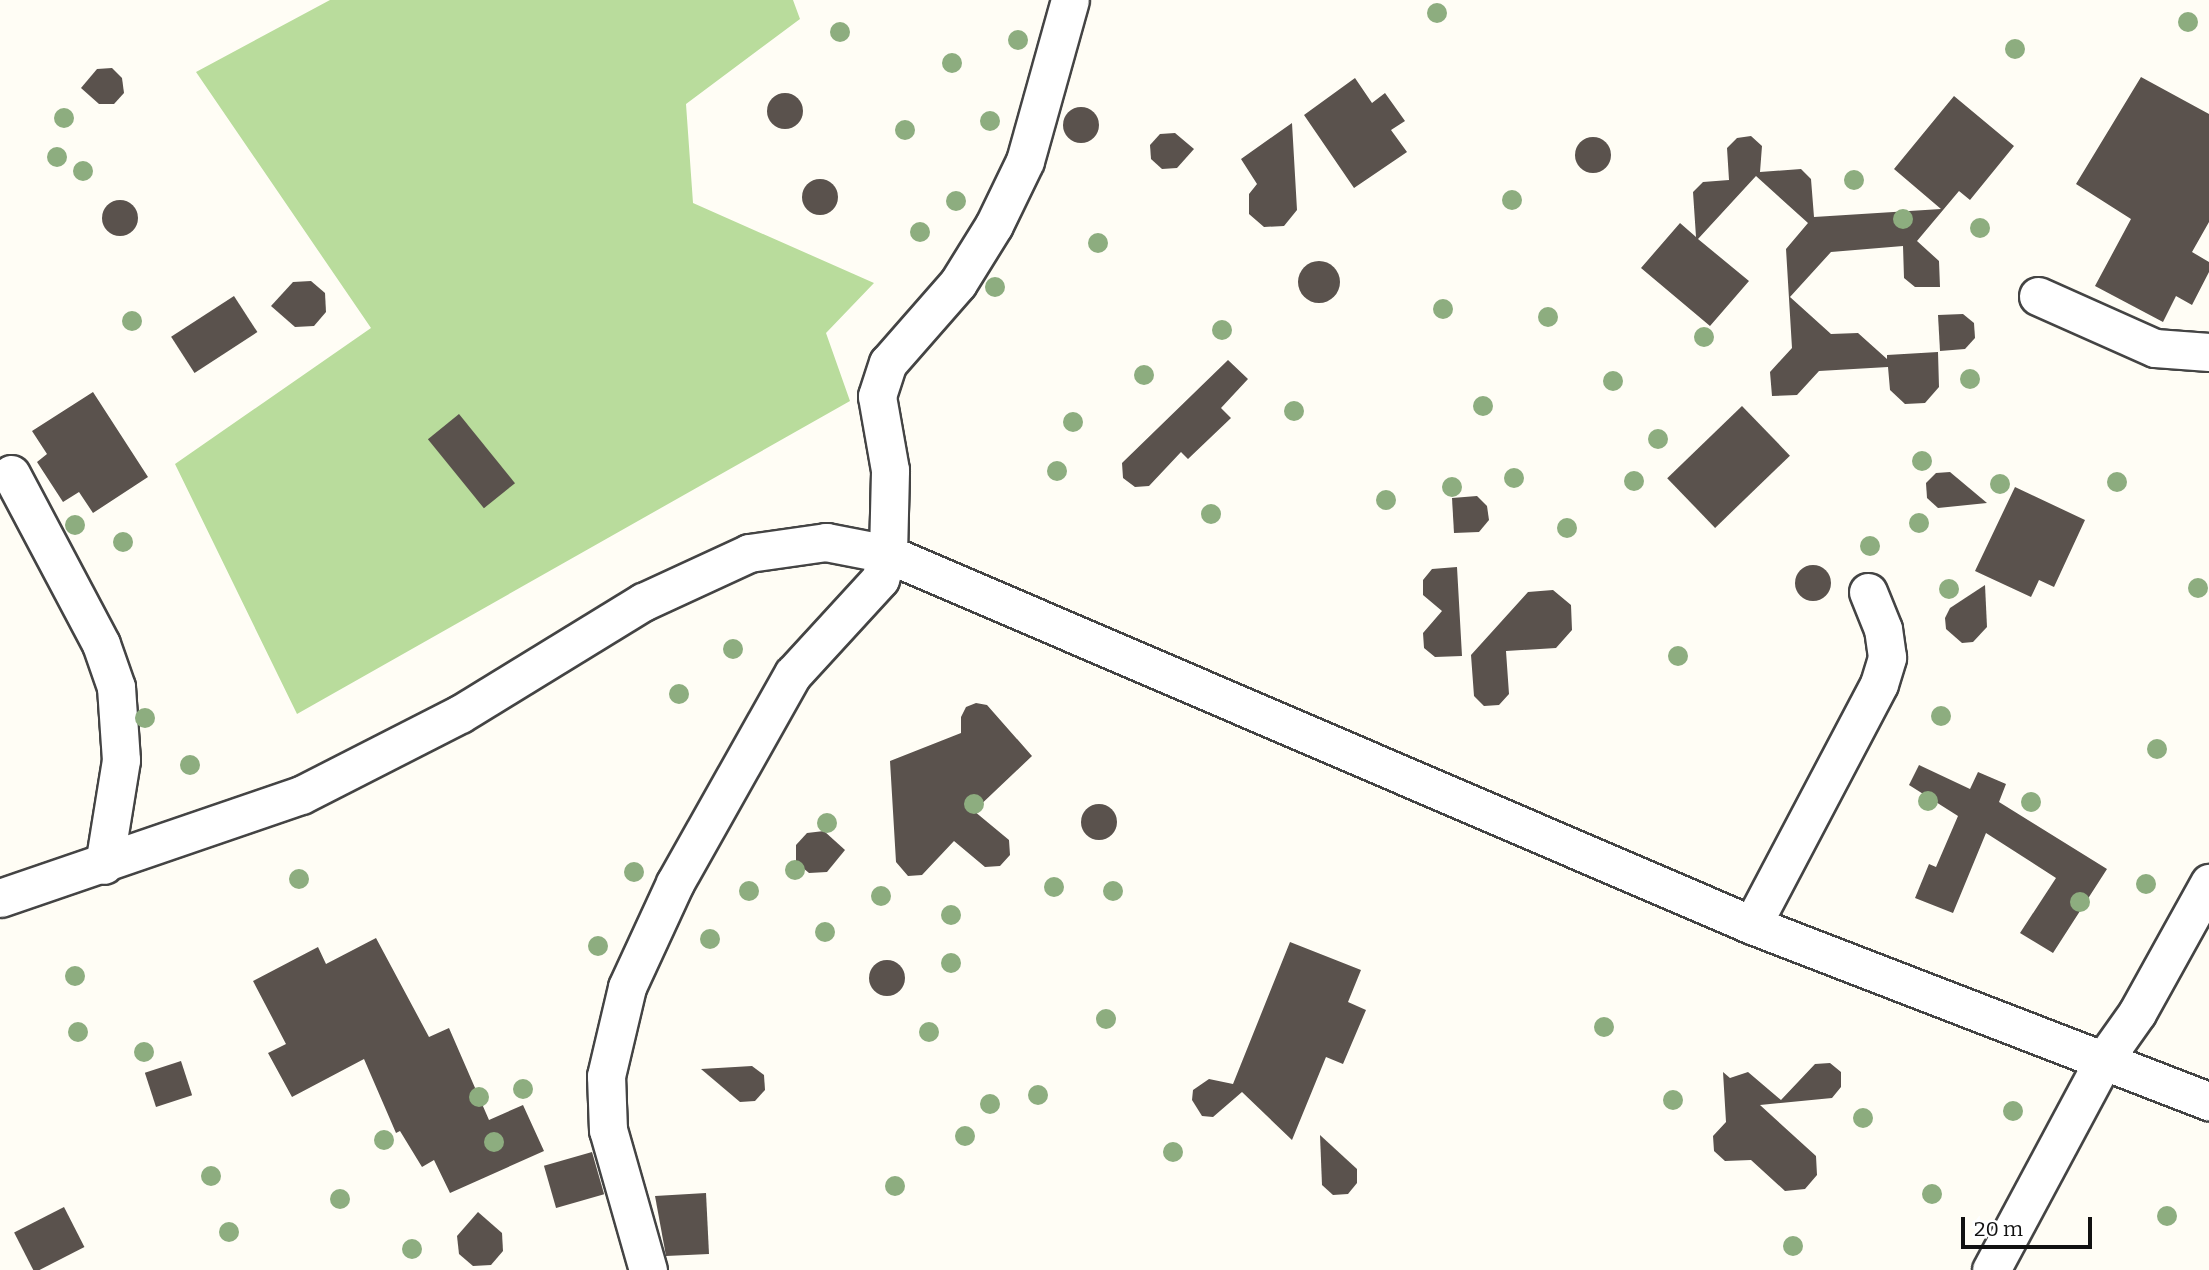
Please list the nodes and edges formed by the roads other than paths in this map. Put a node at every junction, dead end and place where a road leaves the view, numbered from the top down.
1 (1070, 0) edge
2 (2038, 296) dead end
3 (2209, 352) edge
4 (12, 474) dead end
5 (888, 554) junction
6 (1868, 592) dead end
7 (104, 865) junction
8 (2209, 883) edge
9 (0, 898) edge
10 (1752, 925) junction
11 (2103, 1061) junction
12 (2209, 1101) edge
13 (648, 1270) edge
14 (1991, 1270) edge

1 - 5 street
2 - 3 street
4 - 7 street
5 - 7 street
5 - 10 street
5 - 13 street
6 - 10 street
7 - 9 street
8 - 11 street
10 - 11 street
11 - 12 street
11 - 14 street

